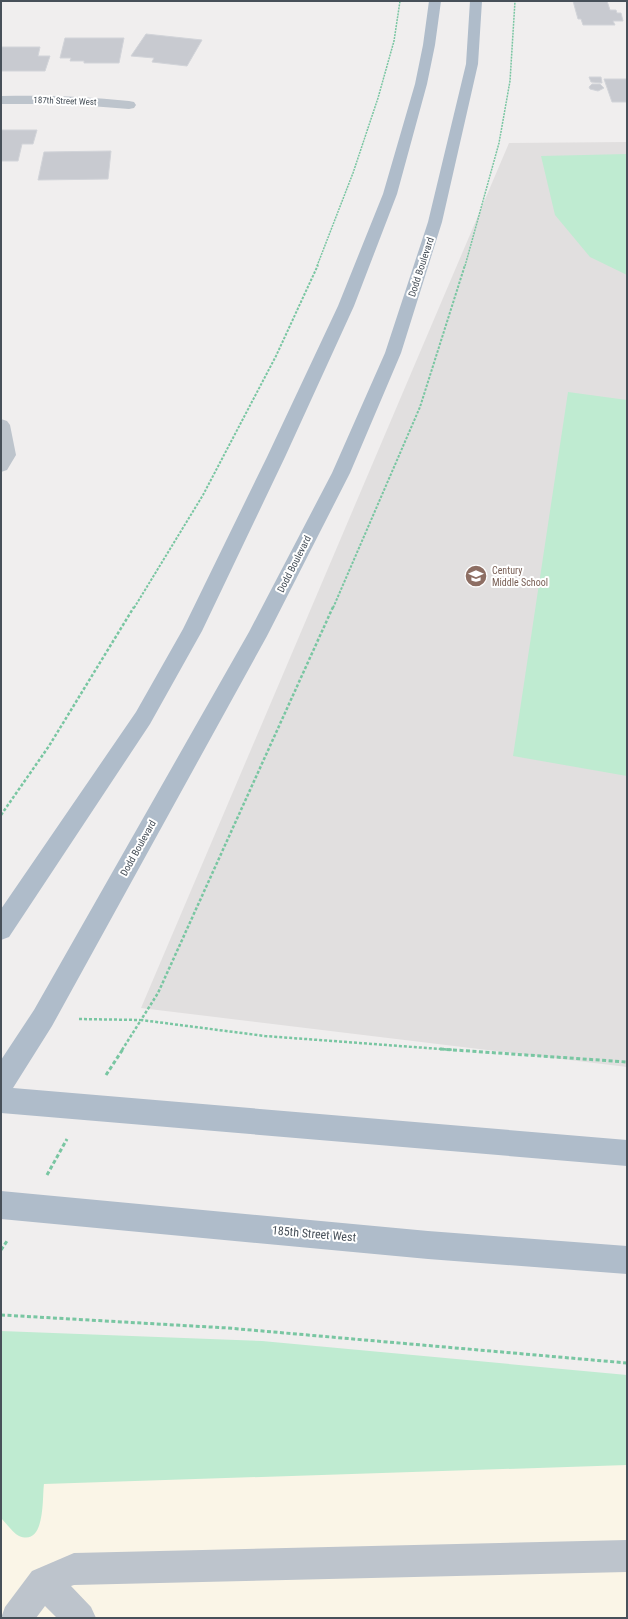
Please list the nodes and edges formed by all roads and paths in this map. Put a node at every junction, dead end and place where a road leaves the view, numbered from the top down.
1 (400, 1) edge
2 (435, 1) edge
3 (476, 1) edge
4 (515, 1) edge
5 (1, 100) edge
6 (129, 105) dead end
7 (1, 425) edge
8 (1, 466) edge
9 (1, 816) edge
10 (1, 929) edge
11 (627, 1062) edge
12 (1, 1083) edge
13 (1, 1100) edge
14 (627, 1153) edge
15 (1, 1205) edge
16 (627, 1260) edge
17 (1, 1315) edge
18 (627, 1364) edge
19 (627, 1556) edge
20 (43, 1582) junction
21 (16, 1618) edge
22 (80, 1618) edge

1 - 9 path
2 - 10 main road
3 - 12 main road, Dodd Boulevard
4 - 11 path
5 - 6 street, 187th Street West
7 - 8 street
13 - 14 main road
15 - 16 main road, 185th Street West
17 - 18 path
19 - 20 street
20 - 21 street
20 - 22 street

